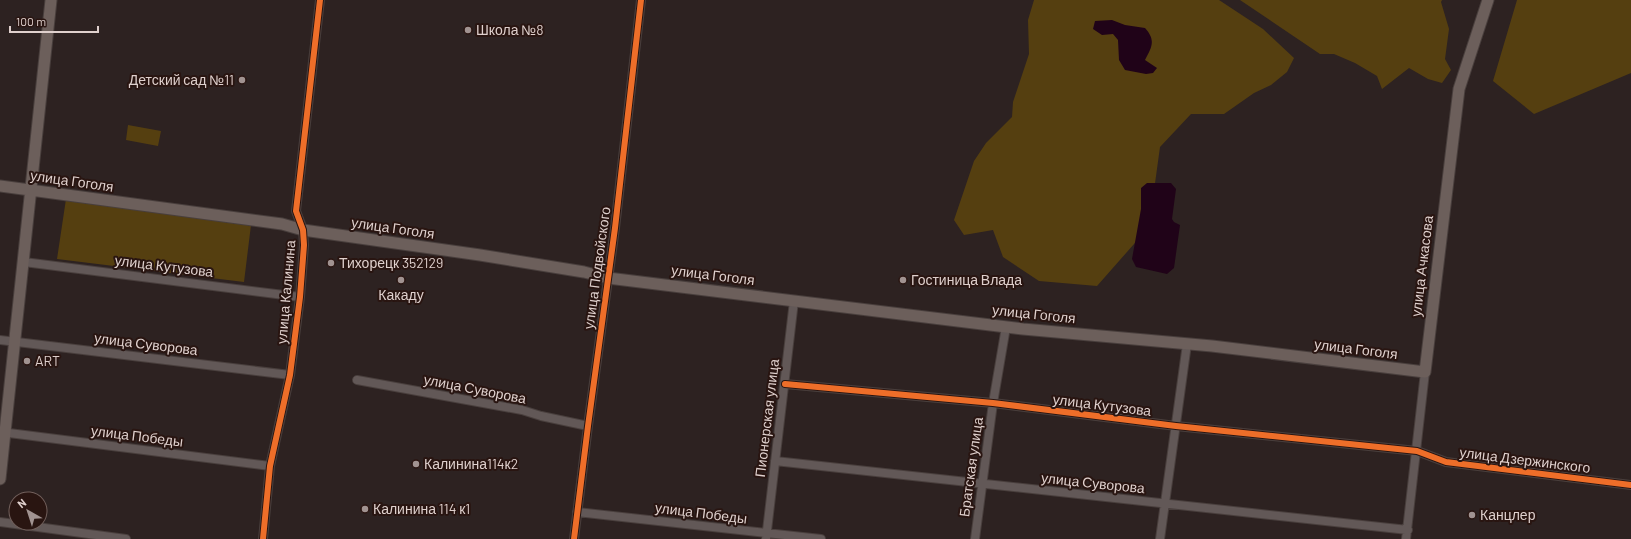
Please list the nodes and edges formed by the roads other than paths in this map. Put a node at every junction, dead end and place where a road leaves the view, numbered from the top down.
1 (51, 0) edge
2 (320, 0) edge
3 (641, 0) edge
4 (1488, 0) edge
5 (0, 186) edge
6 (32, 190) junction
7 (303, 230) junction
8 (24, 262) junction
9 (608, 278) junction
10 (300, 297) junction
11 (794, 301) junction
12 (1006, 327) junction
13 (0, 340) edge
14 (15, 341) junction
15 (1187, 344) junction
16 (1425, 372) junction
17 (290, 375) junction
18 (357, 380) dead end
19 (784, 384) junction
20 (993, 403) junction
21 (588, 426) junction
22 (1176, 426) junction
23 (3, 432) edge
24 (1417, 451) junction
25 (775, 461) junction
26 (270, 466) junction
27 (0, 479) edge
28 (982, 484) junction
29 (1631, 485) edge
30 (1164, 504) junction
31 (577, 512) junction
32 (0, 522) edge
33 (1408, 530) junction
34 (766, 536) edge
35 (126, 539) edge
36 (263, 539) edge
37 (574, 539) edge
38 (821, 539) edge
39 (975, 539) edge
40 (1160, 539) edge
41 (1406, 539) edge

1 - 6 main road
2 - 7 street, улица Калинина
3 - 9 street, улица Подвойского
4 - 16 main road, улица Ачкасова
5 - 6 main road, улица Гоголя
6 - 7 main road, улица Гоголя
6 - 8 main road
7 - 9 main road, улица Гоголя
7 - 10 street, улица Калинина
8 - 10 street, улица Кутузова
8 - 14 main road
9 - 11 main road, улица Гоголя
9 - 21 street, улица Подвойского
10 - 17 street, улица Калинина
11 - 12 main road, улица Гоголя
11 - 19 street, Пионерская улица
12 - 15 main road, улица Гоголя
12 - 20 street, Братская улица
13 - 14 street, улица Суворова
14 - 17 street, улица Суворова
14 - 23 main road
15 - 16 main road, улица Гоголя
15 - 22 street
16 - 24 street, улица Ачкасова
17 - 26 street, улица Калинина
18 - 21 street, улица Суворова
19 - 20 street, улица Кутузова
19 - 25 street, Пионерская улица
20 - 22 street, улица Кутузова
20 - 28 street, Братская улица
21 - 31 street, улица Подвойского
22 - 24 street, улица Кутузова
22 - 30 street
23 - 26 street, улица Победы
23 - 27 main road
24 - 29 street, улица Дзержинского
24 - 33 street, улица Ачкасова
25 - 28 street, улица Суворова
25 - 34 street, Пионерская улица
26 - 36 street, улица Калинина
28 - 30 street, улица Суворова
28 - 39 street, Братская улица
30 - 33 street, улица Суворова
30 - 40 street
31 - 34 street, улица Победы
31 - 37 street, улица Подвойского
32 - 35 street
33 - 41 street, улица Ачкасова
34 - 38 street, улица Победы

